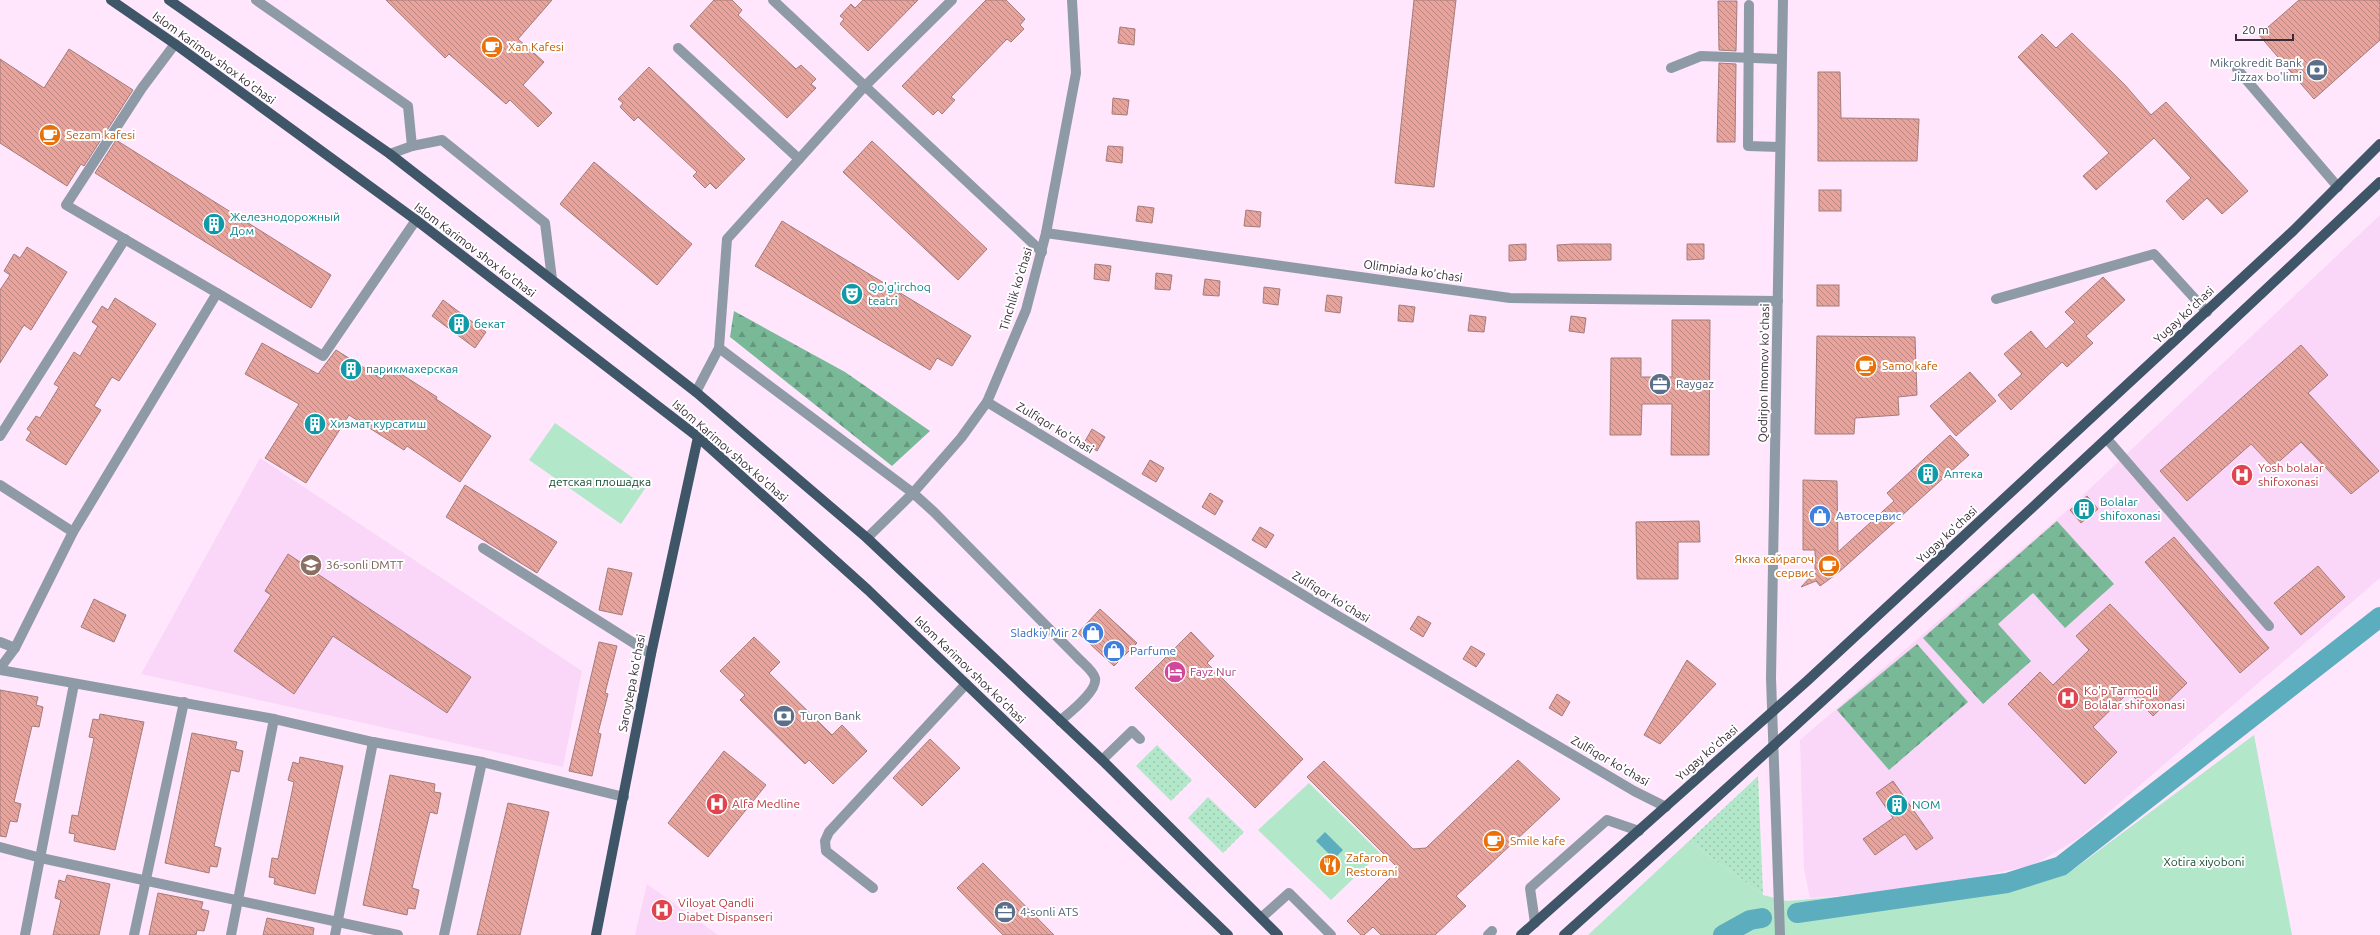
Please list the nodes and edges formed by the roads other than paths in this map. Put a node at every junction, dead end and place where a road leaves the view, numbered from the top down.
1 (111, 0) edge
2 (169, 0) edge
3 (256, 0) edge
4 (773, 0) edge
5 (952, 0) edge
6 (1072, 0) edge
7 (1783, 0) edge
8 (1749, 5) dead end
9 (174, 44) junction
10 (678, 48) dead end
11 (1748, 57) junction
12 (1782, 59) junction
13 (1671, 68) dead end
14 (2237, 69) dead end
15 (864, 87) junction
16 (2380, 144) edge
17 (412, 146) junction
18 (1780, 147) junction
19 (390, 154) junction
20 (799, 159) junction
21 (2380, 182) edge
22 (2338, 187) junction
23 (416, 220) junction
24 (1046, 233) junction
25 (125, 239) junction
26 (1042, 252) junction
27 (552, 279) junction
28 (217, 293) junction
29 (1996, 299) dead end
30 (1778, 301) junction
31 (2207, 312) junction
32 (719, 348) junction
33 (696, 392) junction
34 (987, 402) junction
35 (0, 436) edge
36 (698, 437) junction
37 (2107, 440) junction
38 (0, 485) edge
39 (913, 493) junction
40 (72, 532) junction
41 (867, 538) junction
42 (483, 548) dead end
43 (2269, 626) dead end
44 (0, 642) edge
45 (15, 648) junction
46 (650, 654) junction
47 (0, 669) edge
48 (74, 684) junction
49 (966, 684) junction
50 (184, 702) junction
51 (1772, 713) junction
52 (274, 719) junction
53 (1060, 721) junction
54 (1140, 739) dead end
55 (373, 742) junction
56 (1774, 747) junction
57 (1102, 760) junction
58 (482, 762) junction
59 (624, 797) junction
60 (1666, 807) junction
61 (1639, 831) junction
62 (0, 847) edge
63 (41, 858) junction
64 (146, 881) junction
65 (873, 888) dead end
66 (238, 900) junction
67 (1261, 918) junction
68 (338, 922) junction
69 (1535, 923) junction
70 (25, 935) edge
71 (134, 935) edge
72 (231, 935) edge
73 (335, 935) edge
74 (398, 935) edge
75 (444, 935) edge
76 (596, 935) edge
77 (1228, 935) edge
78 (1278, 935) edge
79 (1331, 935) edge
80 (1521, 935) edge
81 (1564, 935) edge
82 (1780, 935) edge

1 - 9 main road, Islom Karimov shox ko'chasi
2 - 19 main road, Islom Karimov shox ko'chasi
3 - 17 street
4 - 15 street
5 - 15 street
6 - 24 street, Tinchlik ko'chasi
7 - 12 street, Qodirjon Imomov ko'chasi
8 - 11 street
9 - 23 main road, Islom Karimov shox ko'chasi
9 - 25 street
10 - 20 street
11 - 12 street
11 - 13 street
11 - 18 street
12 - 18 street, Qodirjon Imomov ko'chasi
14 - 22 street
15 - 20 street
15 - 26 street
16 - 22 main road, Yugay ko'chasi
17 - 19 street
17 - 27 street
18 - 30 street, Qodirjon Imomov ko'chasi
19 - 27 main road, Islom Karimov shox ko'chasi
20 - 32 street
21 - 37 main road
22 - 31 main road, Yugay ko'chasi
23 - 28 street
23 - 36 main road, Islom Karimov shox ko'chasi
24 - 26 street, Tinchlik ko'chasi
24 - 30 street, Olimpiada ko'chasi
25 - 28 street
25 - 35 street
26 - 34 street, Tinchlik ko'chasi
27 - 33 main road, Islom Karimov shox ko'chasi
28 - 40 street
29 - 31 street
30 - 51 street, Qodirjon Imomov ko'chasi
31 - 51 main road, Yugay ko'chasi
32 - 33 street
32 - 39 street
33 - 41 main road, Islom Karimov shox ko'chasi
34 - 39 street, Tinchlik ko'chasi
34 - 60 street, Zulfiqor ko'chasi
36 - 46 main road, Saroytepa ko'chasi
36 - 49 main road, Islom Karimov shox ko'chasi
37 - 43 street
37 - 56 main road
38 - 40 street
39 - 41 street, Tinchlik ko'chasi
39 - 53 street
40 - 45 street
41 - 53 main road, Islom Karimov shox ko'chasi
42 - 46 street
44 - 45 street
45 - 47 street
46 - 59 main road, Saroytepa ko'chasi
47 - 48 street
48 - 50 street
48 - 63 street
49 - 65 street
49 - 77 main road, Islom Karimov shox ko'chasi
50 - 52 street
50 - 64 street
51 - 56 street, Qodirjon Imomov ko'chasi
51 - 60 main road, Yugay ko'chasi
52 - 55 street
52 - 66 street
53 - 57 main road, Islom Karimov shox ko'chasi
54 - 57 street
55 - 58 street
55 - 68 street
56 - 81 main road
56 - 82 street, Qodirjon Imomov ko'chasi
57 - 67 main road, Islom Karimov shox ko'chasi
58 - 59 street
58 - 75 street
59 - 76 main road, Saroytepa ko'chasi
60 - 61 main road, Yugay ko'chasi
61 - 69 main road, Yugay ko'chasi
61 - 69 street
62 - 63 street
63 - 64 street
63 - 70 street
64 - 66 street
64 - 71 street
66 - 68 street
66 - 72 street
67 - 78 main road, Islom Karimov shox ko'chasi
67 - 79 street
68 - 73 street
68 - 74 street
69 - 80 main road, Yugay ko'chasi

